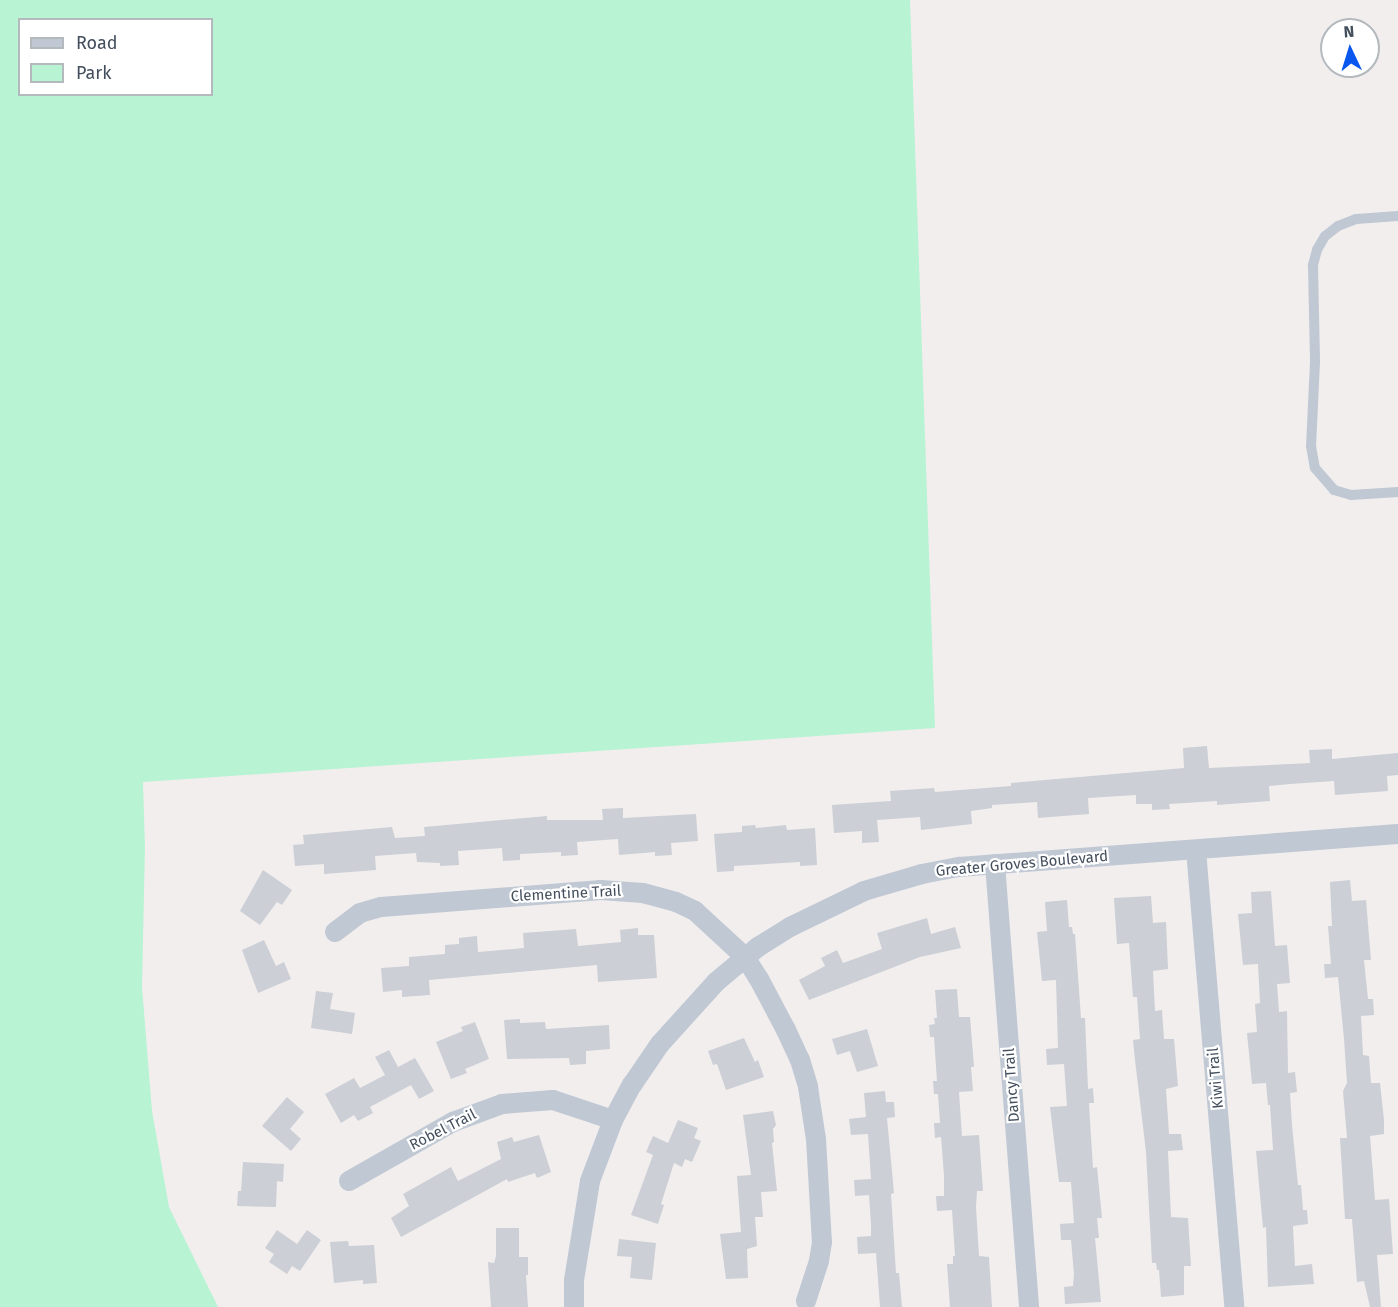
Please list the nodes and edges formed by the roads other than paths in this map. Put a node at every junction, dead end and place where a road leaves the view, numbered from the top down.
1 (1398, 216) edge
2 (1398, 492) edge
3 (1398, 834) edge
4 (1197, 850) junction
5 (995, 864) junction
6 (335, 932) dead end
7 (745, 957) junction
8 (613, 1120) junction
9 (349, 1180) dead end
10 (806, 1301) dead end
11 (574, 1307) edge
12 (1029, 1307) edge
13 (1234, 1307) edge

1 - 2 lane
3 - 4 street, Greater Groves Boulevard
4 - 5 street, Greater Groves Boulevard
4 - 13 street, Kiwi Trail
5 - 7 street, Greater Groves Boulevard
5 - 12 street, Dancy Trail
6 - 7 street, Clementine Trail
7 - 8 street, Greater Groves Boulevard
7 - 10 street, Clementine Trail
8 - 9 street, Robel Trail
8 - 11 street, Greater Groves Boulevard

